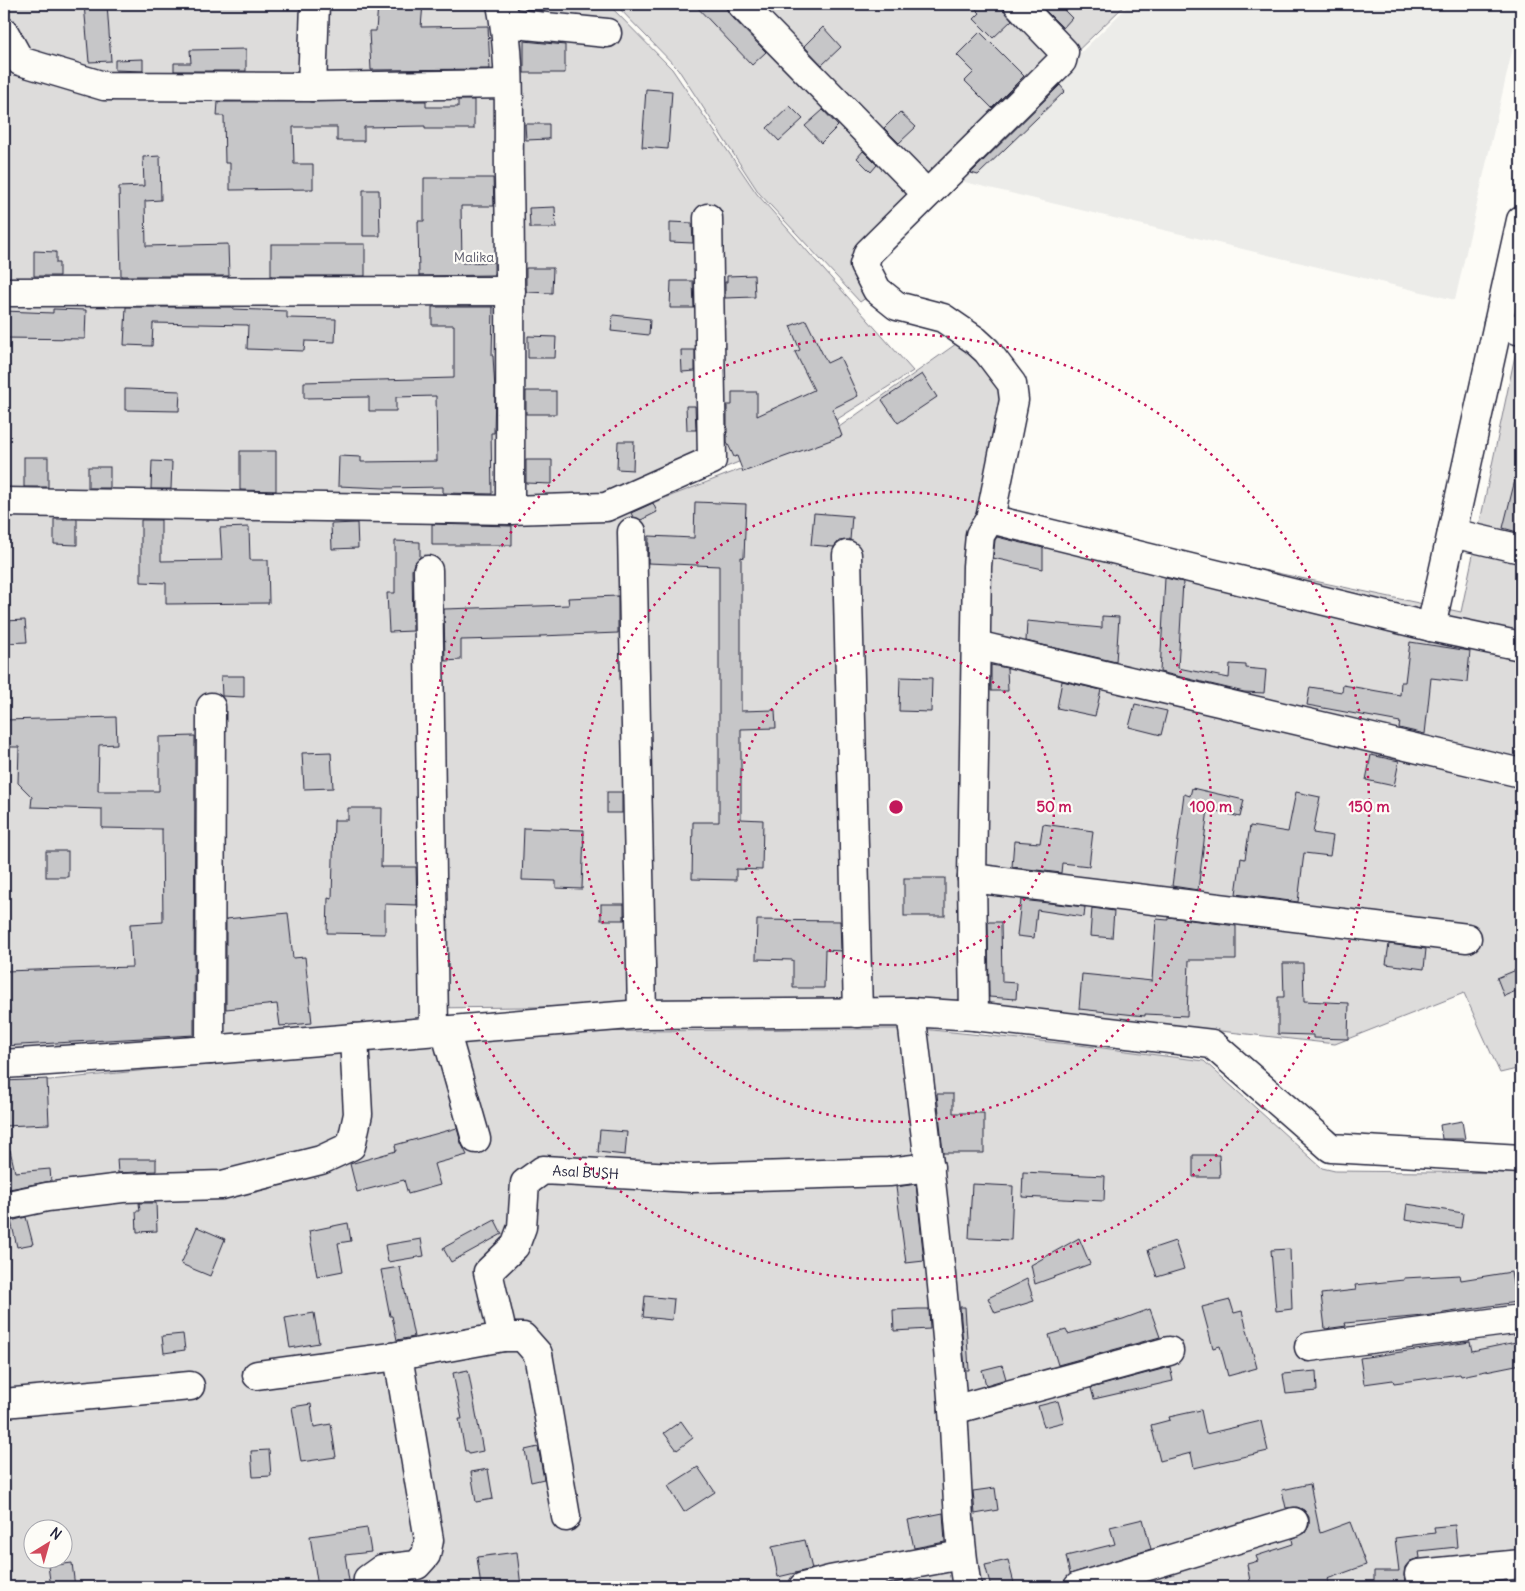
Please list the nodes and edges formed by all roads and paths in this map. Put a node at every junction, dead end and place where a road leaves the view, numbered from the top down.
1 (315, 4) edge
2 (741, 4) edge
3 (1018, 4) edge
4 (503, 14) edge
5 (4, 32) edge
6 (607, 33) dead end
7 (508, 84) junction
8 (312, 87) junction
9 (927, 194) junction
10 (708, 218) dead end
11 (1521, 220) edge
12 (511, 291) junction
13 (4, 292) edge
14 (1510, 328) edge
15 (4, 502) edge
16 (510, 510) junction
17 (990, 519) junction
18 (632, 532) dead end
19 (1452, 533) junction
20 (1521, 549) edge
21 (847, 555) dead end
22 (428, 570) dead end
23 (1431, 627) junction
24 (976, 645) junction
25 (1521, 646) edge
26 (211, 707) dead end
27 (1521, 773) edge
28 (972, 878) junction
29 (1467, 938) dead end
30 (912, 1012) junction
31 (858, 1013) junction
32 (642, 1014) junction
33 (974, 1016) junction
34 (440, 1030) junction
35 (354, 1038) junction
36 (210, 1050) junction
37 (4, 1064) edge
38 (476, 1139) dead end
39 (1521, 1159) edge
40 (930, 1167) junction
41 (4, 1206) edge
42 (1521, 1319) edge
43 (503, 1336) junction
44 (1309, 1347) dead end
45 (1169, 1351) dead end
46 (398, 1356) junction
47 (257, 1375) dead end
48 (190, 1386) dead end
49 (4, 1403) edge
50 (953, 1410) junction
51 (566, 1517) dead end
52 (1294, 1522) dead end
53 (961, 1554) junction
54 (1521, 1564) edge
55 (1419, 1574) dead end
56 (367, 1587) edge
57 (803, 1587) edge
58 (967, 1587) edge
59 (1078, 1587) edge

1 - 8 street
2 - 9 street
3 - 9 street
4 - 6 street
4 - 7 street
5 - 8 street
7 - 8 street
7 - 12 street
9 - 17 street
10 - 16 street
11 - 14 street
12 - 13 street
12 - 16 street
14 - 19 street
15 - 16 street
17 - 23 street
17 - 24 street
18 - 32 street
19 - 20 street
19 - 23 street
21 - 31 street
22 - 34 street
23 - 25 street
24 - 27 street
24 - 28 street
26 - 36 street
28 - 29 street
28 - 33 street
30 - 31 street
30 - 33 street
30 - 40 street
31 - 32 street
32 - 34 street
33 - 39 street
34 - 35 street
34 - 38 street
35 - 36 street
35 - 41 street
36 - 37 street
40 - 43 street, Asal BUSH
40 - 50 street
42 - 44 street
43 - 46 street
43 - 51 street
45 - 50 street
46 - 47 street
46 - 56 street
48 - 49 street
50 - 53 street
52 - 59 street
53 - 57 street
53 - 58 street
54 - 55 street

